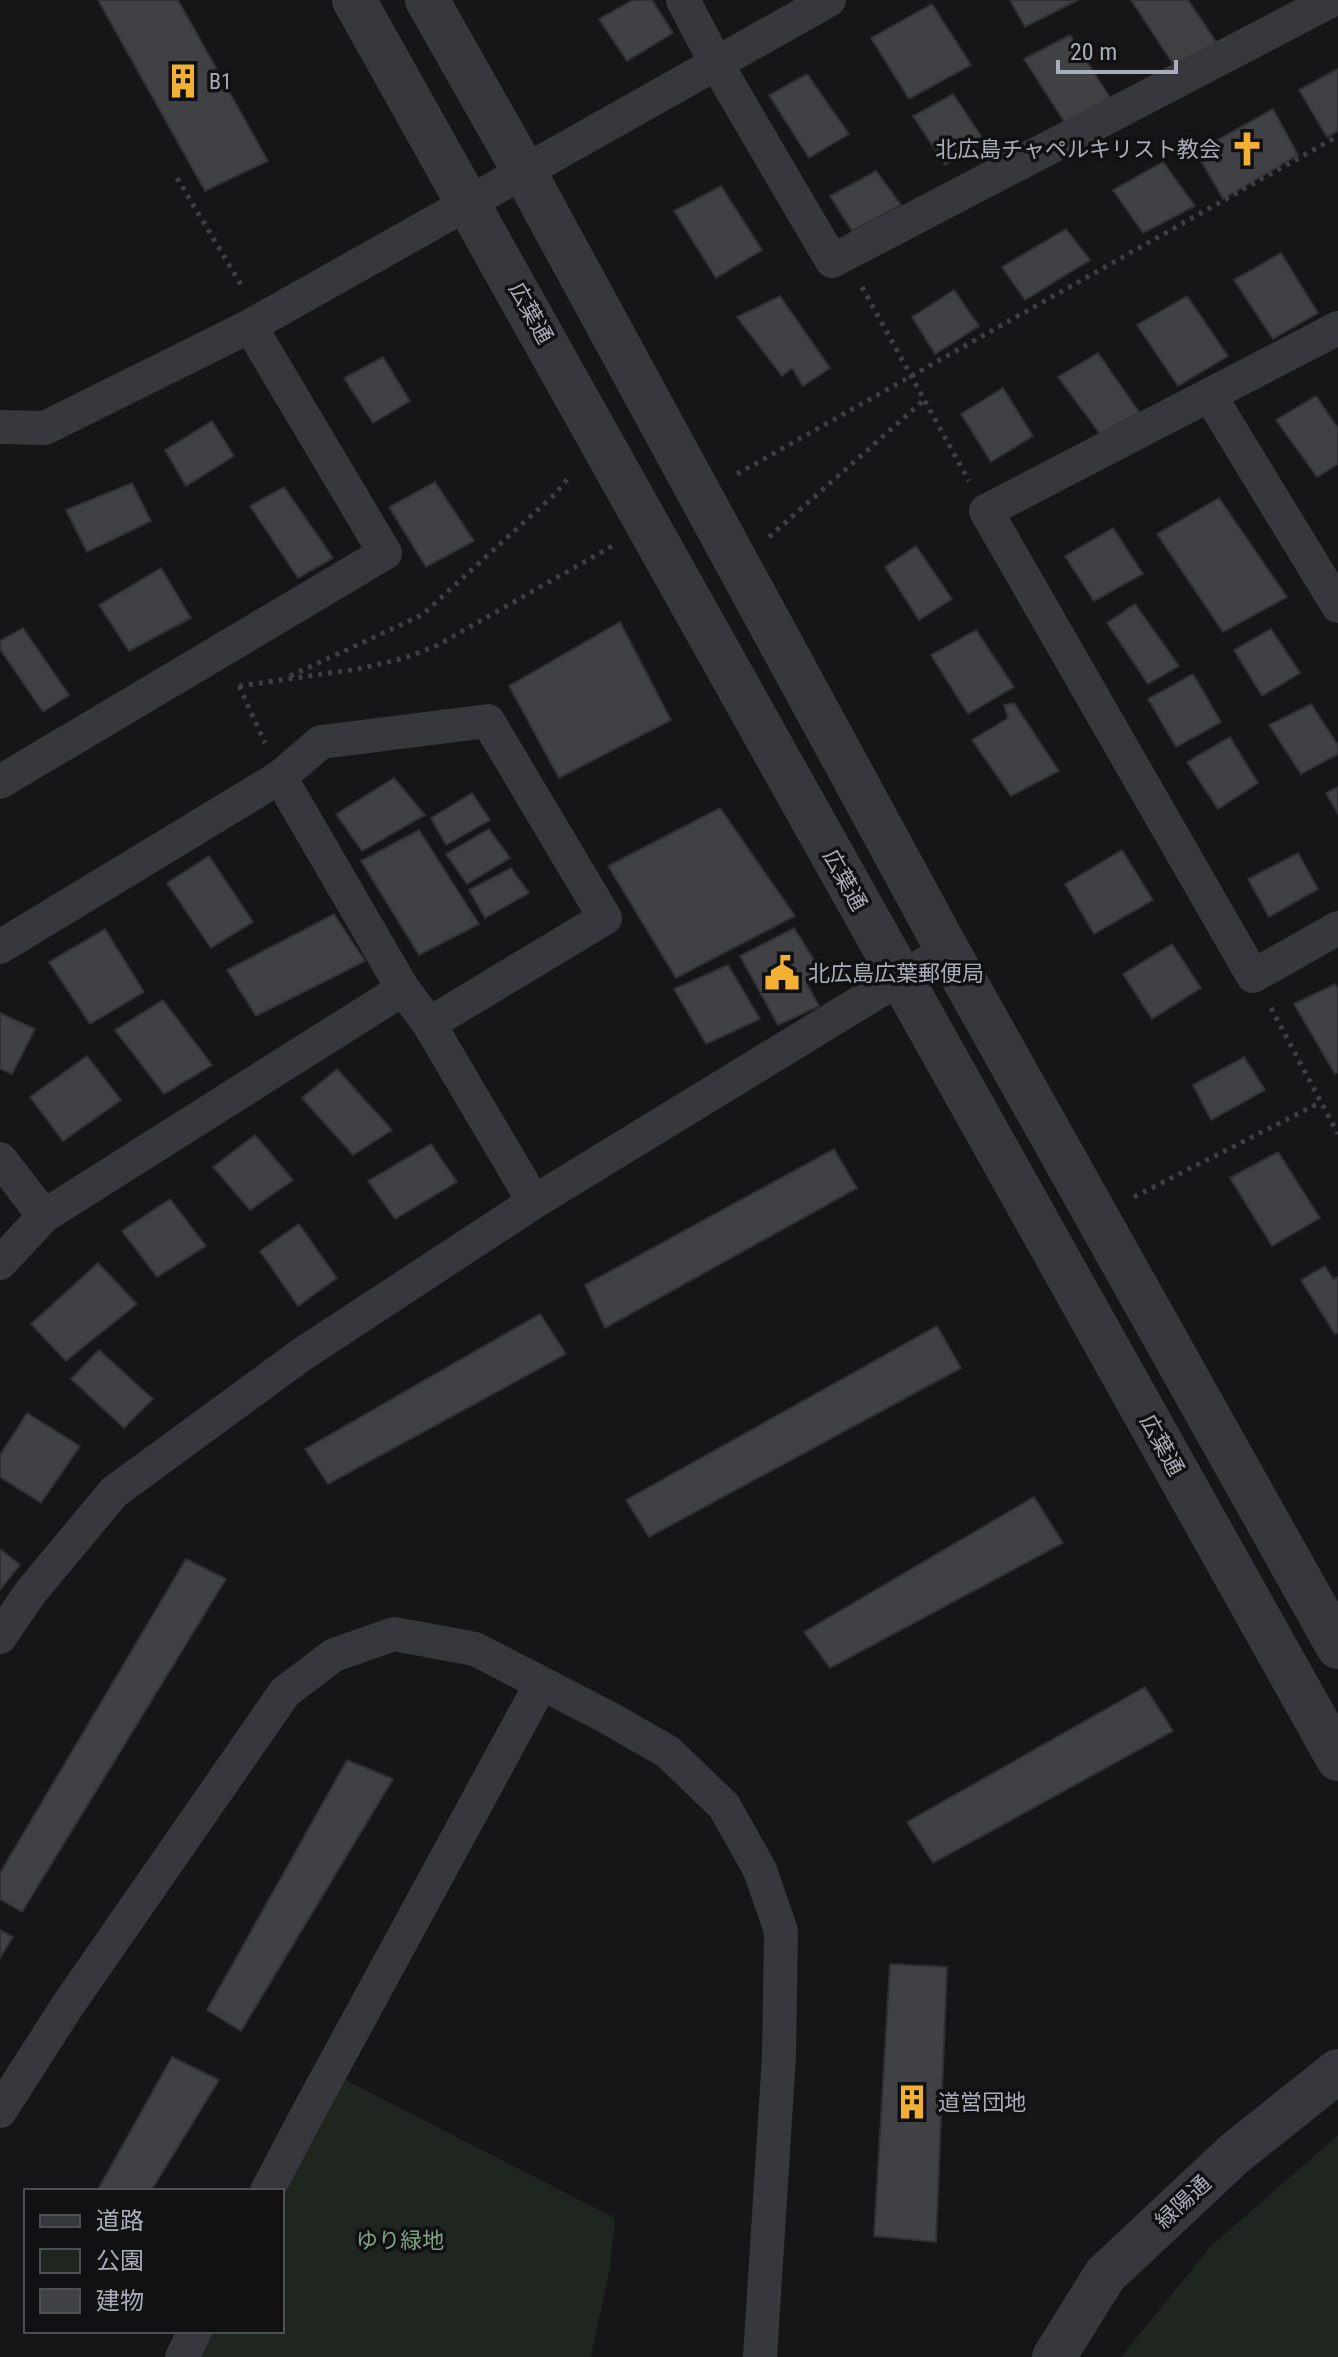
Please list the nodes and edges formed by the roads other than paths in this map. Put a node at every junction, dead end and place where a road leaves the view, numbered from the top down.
1 (354, 0) edge
2 (427, 0) edge
3 (683, 0) edge
4 (829, 0) edge
5 (1332, 0) edge
6 (716, 63) junction
7 (525, 173) junction
8 (469, 202) junction
9 (256, 323) junction
10 (1338, 328) edge
11 (1210, 396) junction
12 (0, 427) edge
13 (1338, 606) edge
14 (280, 777) junction
15 (0, 782) edge
16 (1338, 928) edge
17 (0, 947) edge
18 (948, 951) junction
19 (900, 978) junction
20 (403, 989) junction
21 (429, 1024) junction
22 (0, 1159) edge
23 (534, 1202) junction
24 (44, 1216) junction
25 (0, 1263) edge
26 (0, 1637) edge
27 (1338, 1647) edge
28 (541, 1684) junction
29 (1338, 1759) edge
30 (1338, 2071) edge
31 (0, 2111) edge
32 (268, 2189) edge
33 (194, 2333) edge
34 (182, 2357) edge
35 (760, 2357) edge
36 (1054, 2357) edge

1 - 8 street, 広葉通
2 - 7 street
3 - 6 street
4 - 6 street
5 - 6 street
6 - 7 street
7 - 8 street
7 - 18 street
8 - 9 street
8 - 19 street, 広葉通
9 - 12 street
9 - 15 street
10 - 11 street
11 - 13 street
11 - 16 street
14 - 17 street
14 - 20 street
14 - 21 street
18 - 19 street
18 - 27 street
19 - 23 street
19 - 29 street, 広葉通
20 - 21 street
20 - 24 street
21 - 23 street
22 - 24 street
23 - 26 street
24 - 25 street
28 - 31 street
28 - 32 street
28 - 35 street
30 - 36 street, 緑陽通
33 - 34 street

